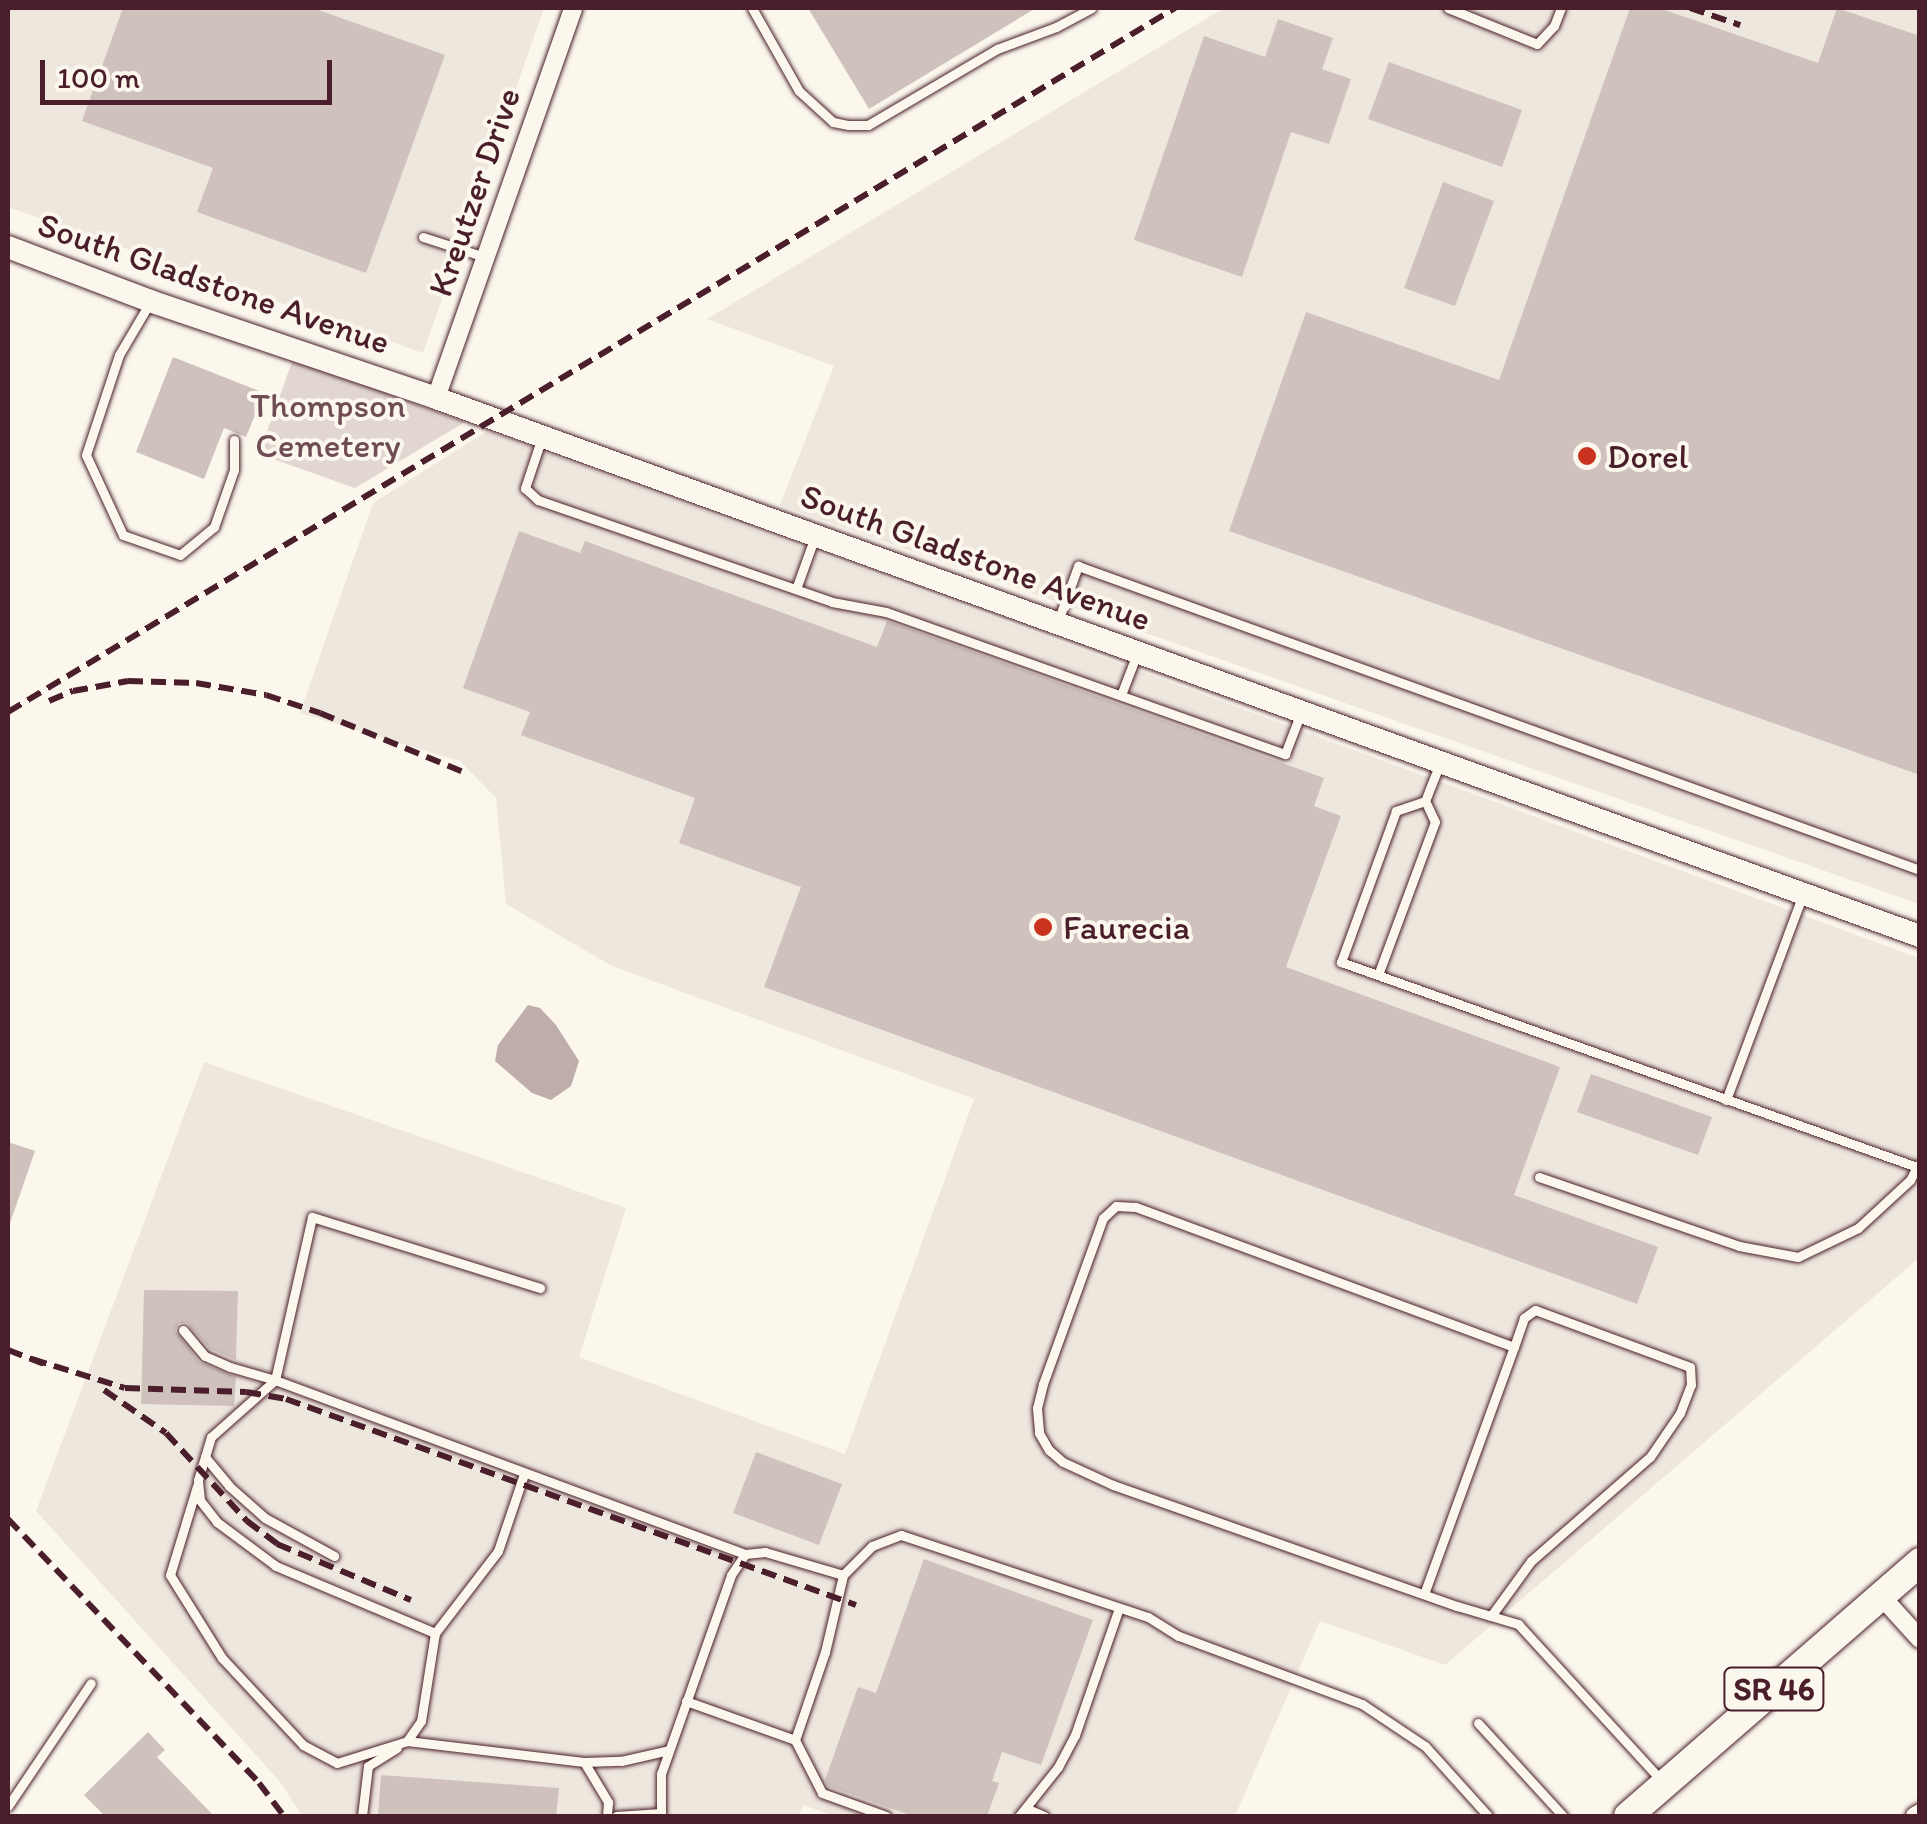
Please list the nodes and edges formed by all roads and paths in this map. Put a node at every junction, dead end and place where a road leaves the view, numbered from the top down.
1 (573, 8) edge
2 (752, 8) edge
3 (1090, 8) edge
4 (1448, 8) edge
5 (1562, 8) edge
6 (424, 237) dead end
7 (8, 247) edge
8 (485, 258) junction
9 (150, 302) junction
10 (436, 398) junction
11 (542, 438) junction
12 (234, 440) dead end
13 (816, 536) junction
14 (796, 589) junction
15 (1057, 624) junction
16 (1137, 653) junction
17 (1121, 695) junction
18 (1301, 712) junction
19 (1440, 764) junction
20 (1425, 802) junction
21 (1920, 870) edge
22 (1804, 894) junction
23 (1920, 936) edge
24 (1378, 975) junction
25 (1726, 1100) junction
26 (1918, 1165) edge
27 (1539, 1178) dead end
28 (540, 1288) dead end
29 (183, 1330) dead end
30 (1514, 1348) junction
31 (275, 1380) junction
32 (205, 1457) junction
33 (524, 1474) junction
34 (198, 1480) junction
35 (745, 1554) junction
36 (334, 1556) dead end
37 (1920, 1562) edge
38 (843, 1576) junction
39 (1424, 1594) junction
40 (1881, 1596) junction
41 (1119, 1608) junction
42 (1491, 1616) junction
43 (435, 1633) junction
44 (1920, 1638) edge
45 (91, 1683) dead end
46 (686, 1701) junction
47 (1478, 1723) dead end
48 (795, 1740) junction
49 (407, 1741) junction
50 (669, 1750) junction
51 (584, 1762) junction
52 (1664, 1784) junction
53 (8, 1806) edge
54 (1023, 1812) edge
55 (661, 1815) edge
56 (362, 1816) edge
57 (607, 1816) edge
58 (616, 1816) edge
59 (886, 1816) edge
60 (1044, 1816) edge
61 (1488, 1816) edge
62 (1564, 1816) edge
63 (1628, 1816) edge

1 - 8 street, Kreutzer Drive
2 - 3 lane
4 - 5 lane
6 - 8 lane
7 - 9 street, South Gladstone Avenue
8 - 10 street, Kreutzer Drive
9 - 10 street, South Gladstone Avenue
9 - 12 lane
10 - 11 street, South Gladstone Avenue
11 - 13 street, South Gladstone Avenue
11 - 14 lane
13 - 14 lane
13 - 15 street, South Gladstone Avenue
14 - 17 lane
15 - 16 street, South Gladstone Avenue
15 - 21 lane
16 - 17 lane
16 - 18 street, South Gladstone Avenue
17 - 18 lane
18 - 19 street, South Gladstone Avenue
19 - 20 lane
19 - 22 street, South Gladstone Avenue
20 - 24 lane
20 - 24 lane
22 - 23 street, South Gladstone Avenue
22 - 25 lane
24 - 25 lane
25 - 26 lane
26 - 27 lane
28 - 31 lane
29 - 31 lane
30 - 39 lane
30 - 39 lane
30 - 42 lane
31 - 32 lane
31 - 33 lane
32 - 34 lane
32 - 36 lane
33 - 35 lane
33 - 43 lane
34 - 43 lane
34 - 49 lane
35 - 38 lane
35 - 46 lane
37 - 40 highway, SR 46
38 - 41 lane
38 - 48 lane
39 - 42 lane
40 - 44 street
40 - 52 highway, SR 46
41 - 54 lane
41 - 61 lane
42 - 52 lane
43 - 49 lane
45 - 53 lane
46 - 48 lane
46 - 50 lane
47 - 62 lane
48 - 59 lane
49 - 51 lane
49 - 56 lane
50 - 51 lane
50 - 55 lane
51 - 57 lane
52 - 63 highway, SR 46
54 - 60 lane
55 - 58 lane

